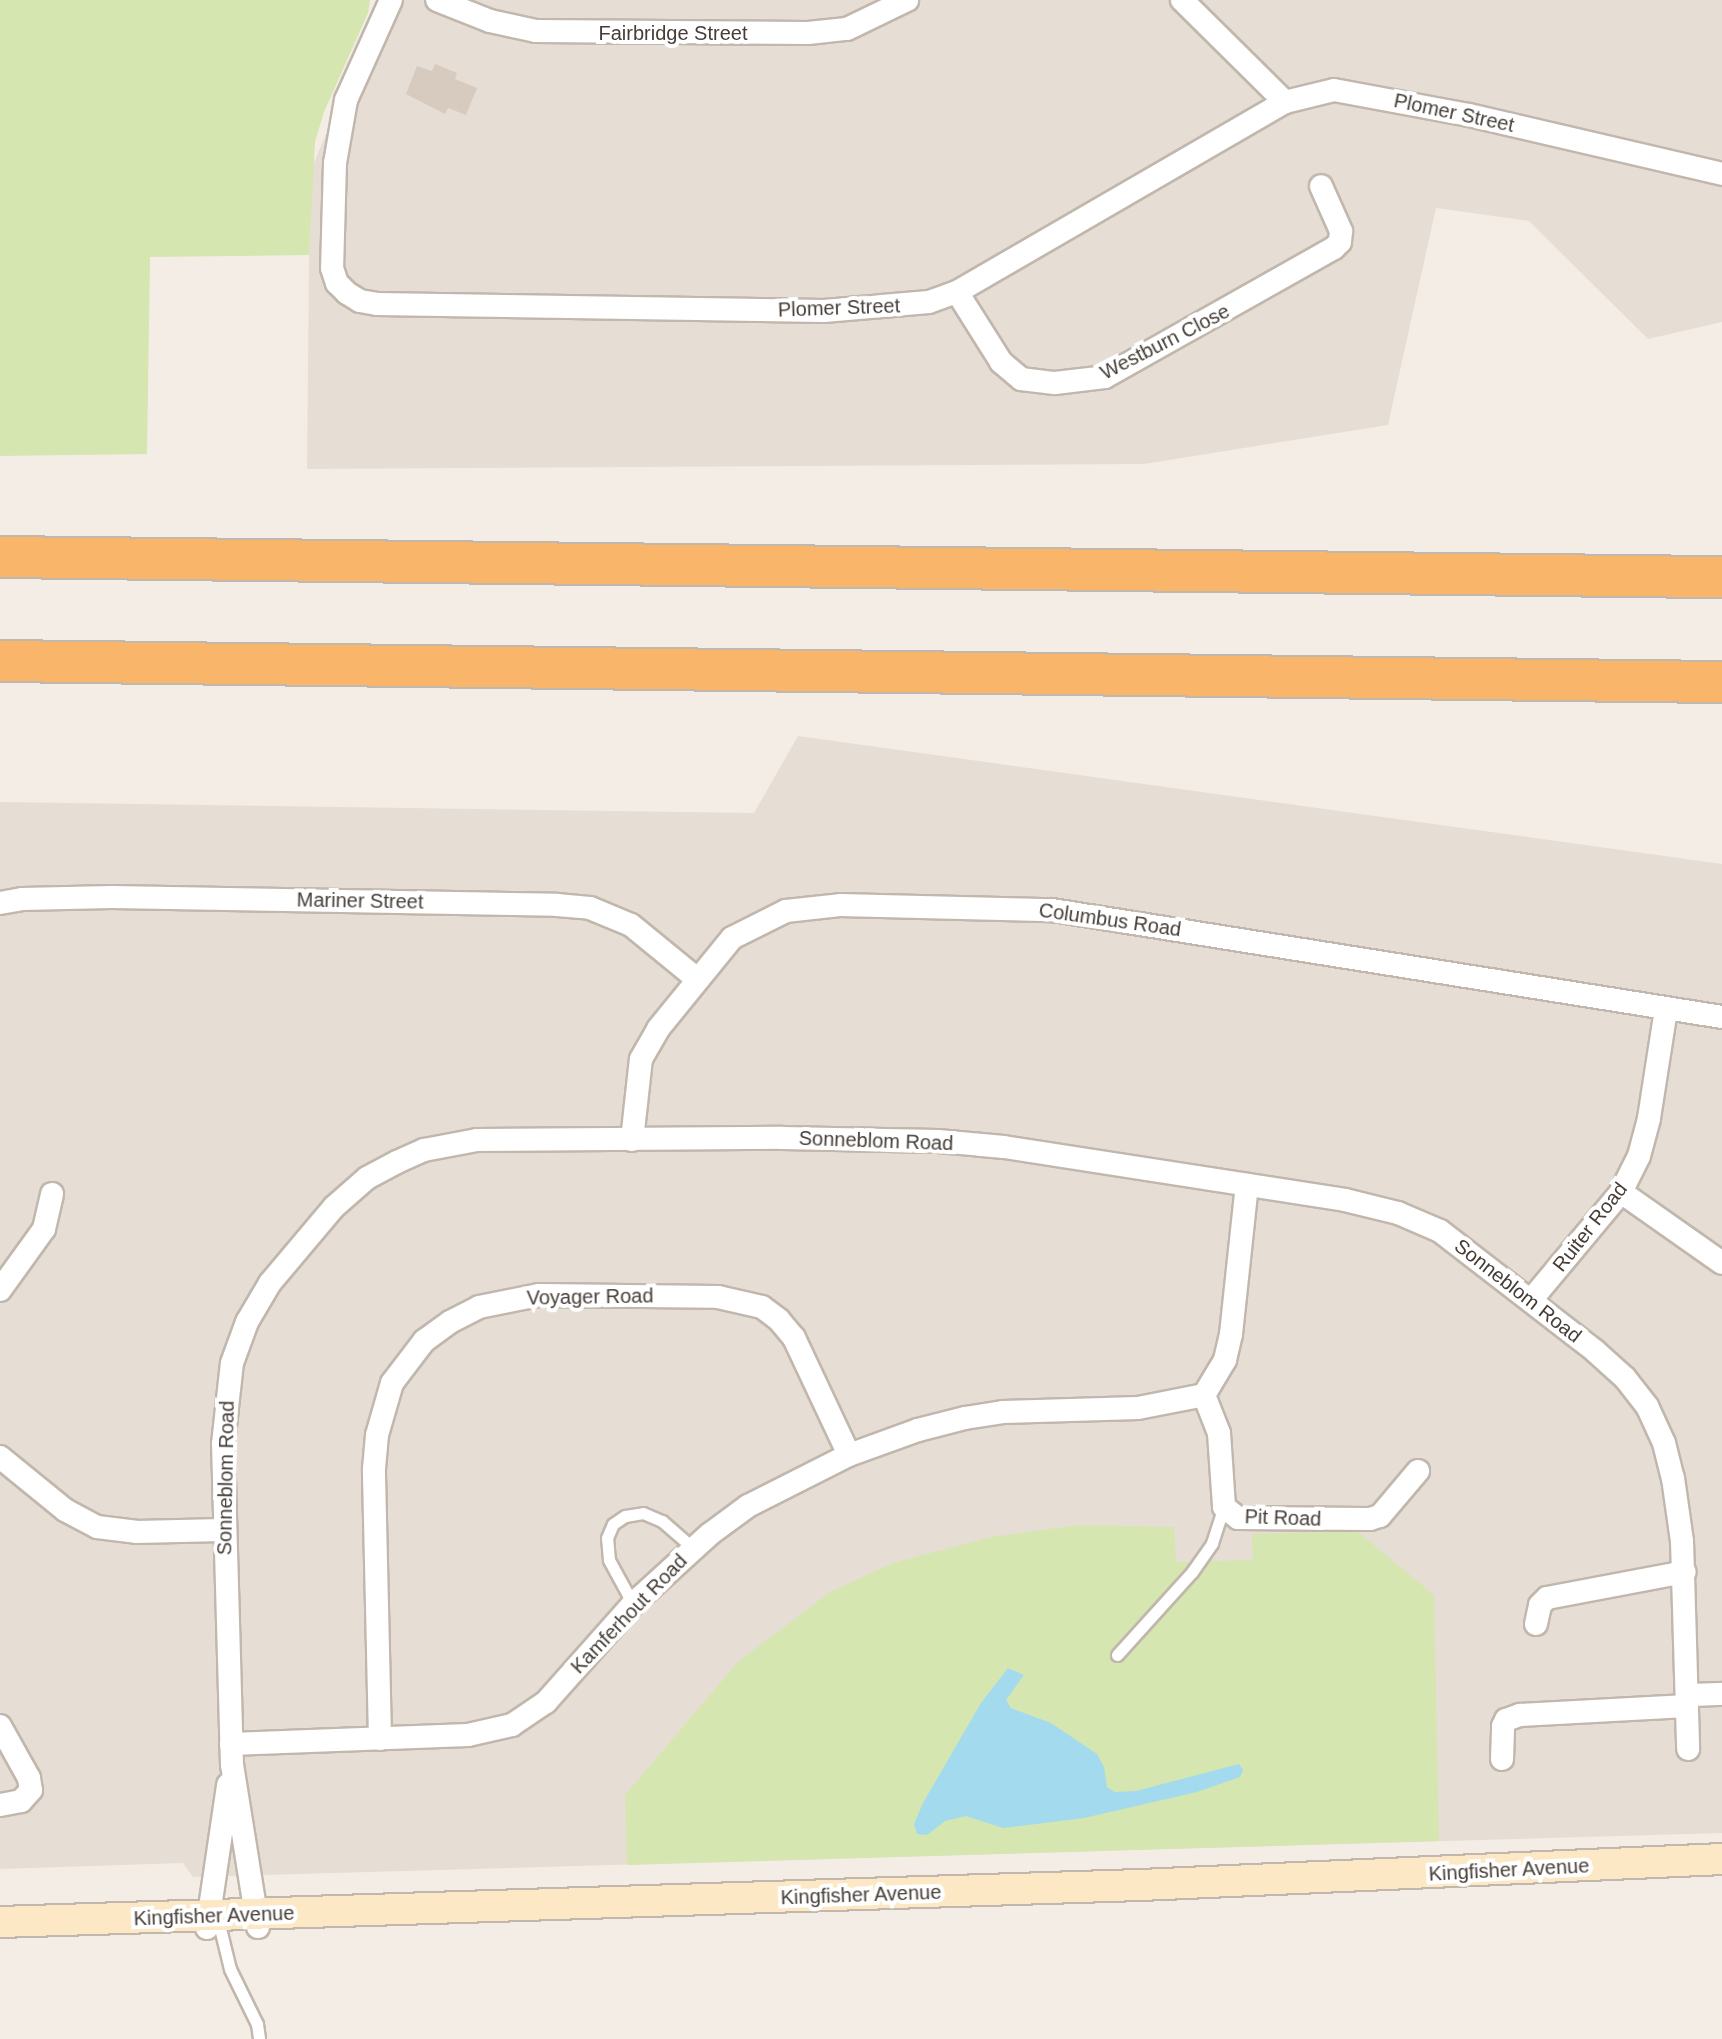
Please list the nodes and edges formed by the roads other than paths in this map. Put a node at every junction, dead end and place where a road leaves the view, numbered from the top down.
1 (391, 0) edge
2 (437, 0) edge
3 (907, 0) edge
4 (1182, 0) edge
5 (1285, 102) junction
6 (1722, 174) edge
7 (1321, 186) dead end
8 (957, 292) junction
9 (0, 557) edge
10 (1722, 577) edge
11 (0, 661) edge
12 (1722, 682) edge
13 (0, 903) edge
14 (697, 979) junction
15 (1666, 1009) junction
16 (1722, 1017) edge
17 (632, 1140) junction
18 (1247, 1185) junction
19 (1621, 1192) junction
20 (52, 1194) dead end
21 (1722, 1263) edge
22 (0, 1290) edge
23 (1532, 1299) junction
24 (1204, 1395) junction
25 (849, 1455) junction
26 (0, 1457) edge
27 (1418, 1471) dead end
28 (1224, 1507) junction
29 (223, 1530) junction
30 (693, 1548) junction
31 (1685, 1572) junction
32 (633, 1604) junction
33 (1536, 1624) dead end
34 (1117, 1655) dead end
35 (1722, 1694) edge
36 (1687, 1701) junction
37 (0, 1726) edge
38 (380, 1739) junction
39 (1688, 1749) dead end
40 (231, 1754) junction
41 (1502, 1759) dead end
42 (0, 1805) edge
43 (1722, 1859) edge
44 (1722, 1877) edge
45 (257, 1921) junction
46 (0, 1922) edge
47 (211, 1924) junction
48 (0, 1934) edge
49 (259, 2039) edge

1 - 8 street, Plomer Street
2 - 3 street, Fairbridge Street
4 - 5 street
5 - 6 street, Plomer Street
5 - 8 street, Plomer Street
7 - 8 street, Westburn Close
9 - 10 highway
11 - 12 highway
13 - 14 street, Mariner Street
14 - 15 street, Columbus Road
14 - 17 street, Columbus Road
15 - 16 street, Columbus Road
15 - 19 street, Ruiter Road
17 - 18 street, Sonneblom Road
17 - 29 street, Sonneblom Road
18 - 23 street, Sonneblom Road
18 - 24 street
19 - 21 street
19 - 23 street, Ruiter Road
20 - 22 street
23 - 31 street, Sonneblom Road
24 - 25 street, Kamferhout Road
24 - 28 street, Pit Road
25 - 30 street, Kamferhout Road
25 - 38 street, Voyager Road
26 - 29 street
27 - 28 street, Pit Road
28 - 34 lane
29 - 40 street, Sonneblom Road
30 - 32 street, Kamferhout Road
30 - 32 lane
31 - 33 street
31 - 36 street, Sonneblom Road
32 - 38 street, Kamferhout Road
35 - 36 street
36 - 39 street, Sonneblom Road
36 - 41 street
37 - 42 street
38 - 40 street, Kamferhout Road
40 - 45 street, Sonneblom Road
40 - 47 street, Sonneblom Road
43 - 45 street, Kingfisher Avenue
44 - 45 street, Kingfisher Avenue
45 - 47 street, Kingfisher Avenue
46 - 47 street, Kingfisher Avenue
47 - 48 street, Kingfisher Avenue
47 - 49 lane

